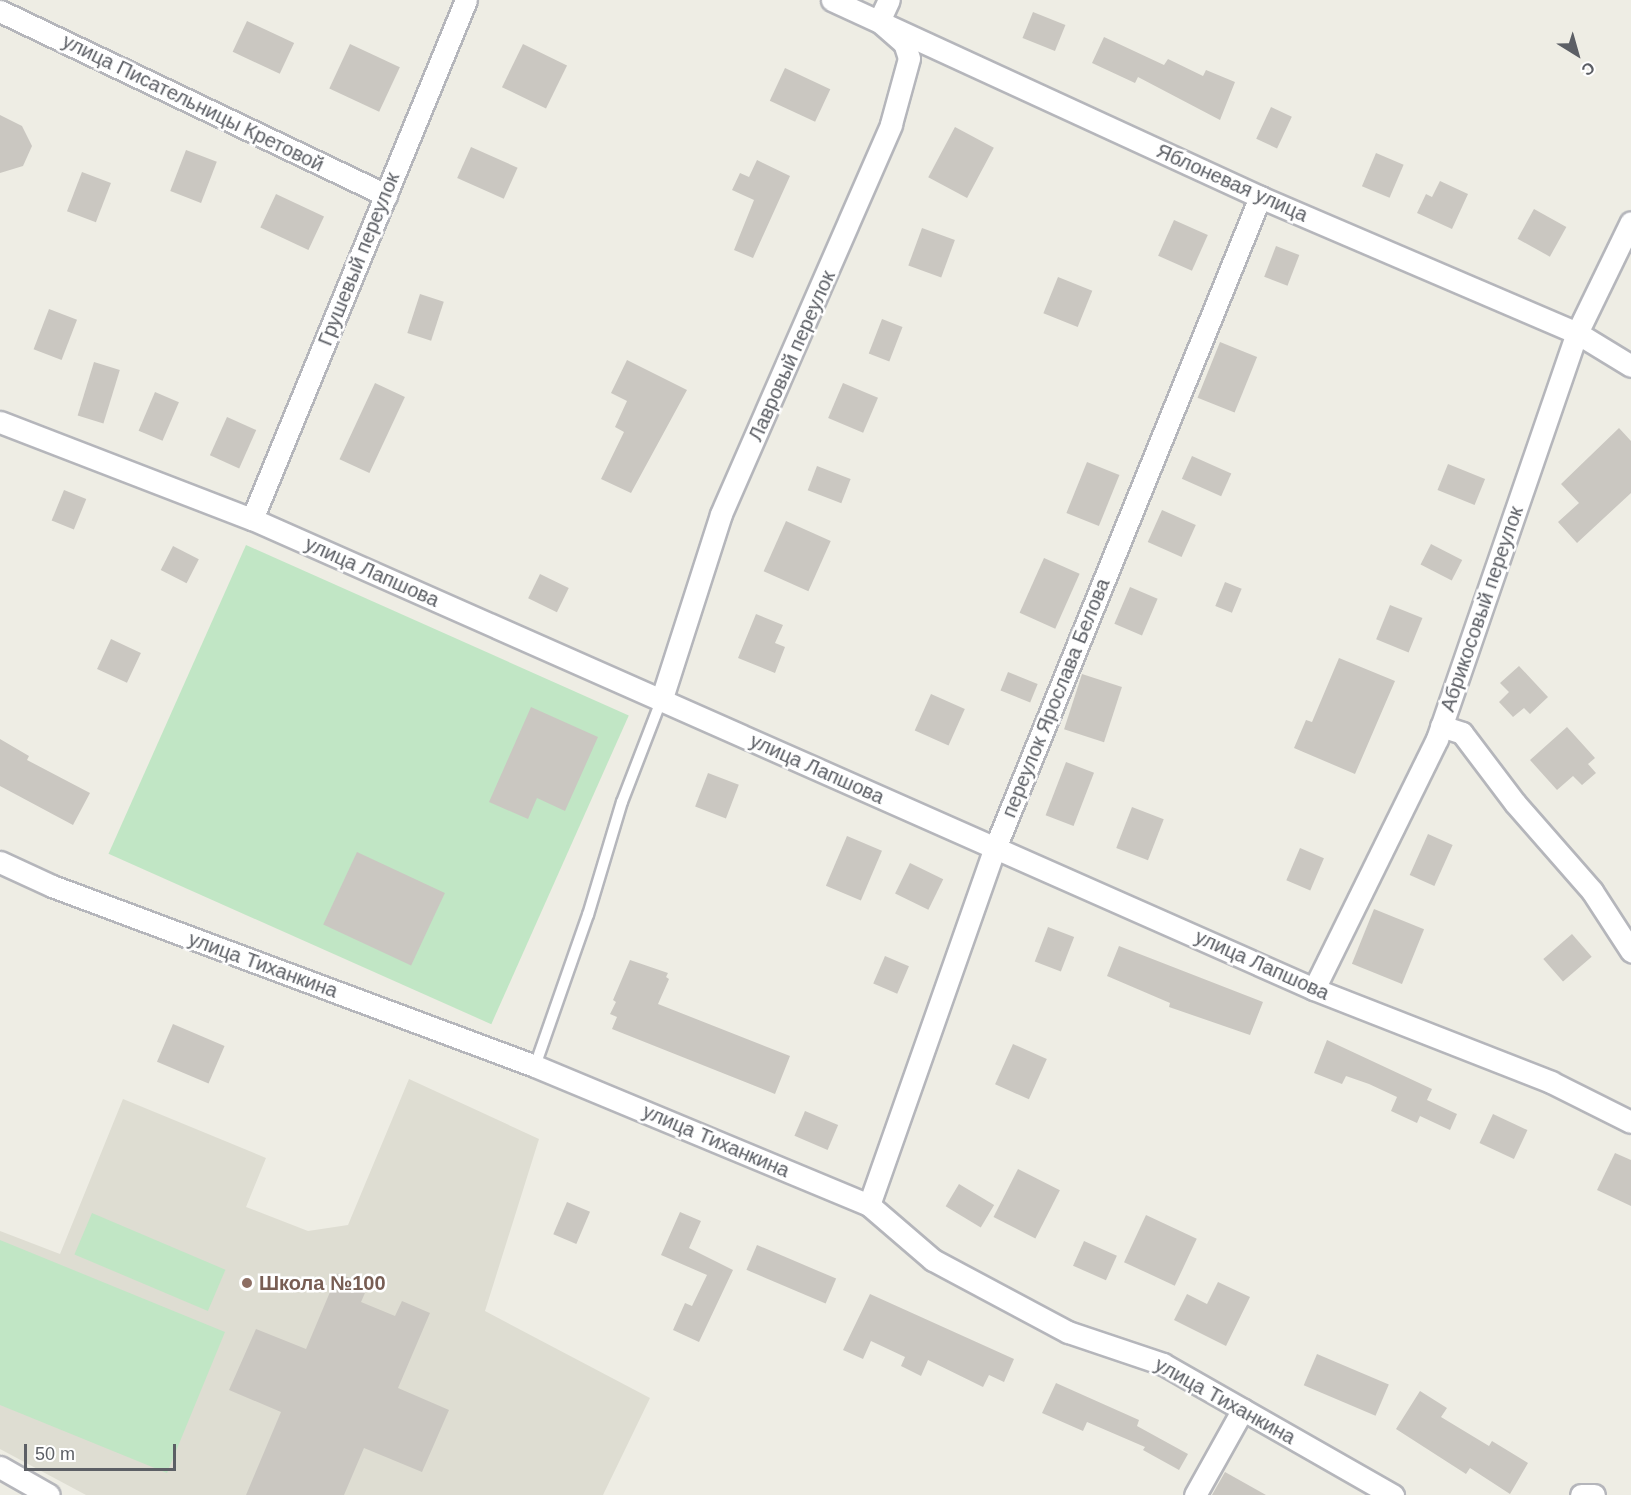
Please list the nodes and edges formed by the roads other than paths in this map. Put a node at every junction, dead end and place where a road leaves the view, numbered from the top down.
1 (466, 0) edge
2 (832, 0) edge
3 (889, 0) edge
4 (0, 11) edge
5 (879, 21) junction
6 (386, 195) junction
7 (1260, 197) junction
8 (1631, 222) edge
9 (1577, 333) junction
10 (1631, 366) edge
11 (0, 422) edge
12 (252, 519) junction
13 (661, 701) junction
14 (1441, 726) junction
15 (995, 848) junction
16 (0, 862) edge
17 (1631, 951) edge
18 (1314, 989) junction
19 (534, 1065) junction
20 (1631, 1122) edge
21 (869, 1204) junction
22 (1243, 1409) junction
23 (0, 1467) edge
24 (49, 1495) edge
25 (1195, 1495) edge
26 (1393, 1495) edge
27 (1581, 1495) edge
28 (1594, 1495) edge

1 - 6 street, Грушевый переулок
2 - 5 street, Яблоневая улица
3 - 5 street
4 - 6 street, улица Писательницы Кретовой
5 - 7 street, Яблоневая улица
5 - 13 street, Лавровый переулок
6 - 12 street, Грушевый переулок
7 - 9 street, Яблоневая улица
7 - 15 street, переулок Ярослава Белова
8 - 9 street, Абрикосовый переулок
9 - 10 street, Яблоневая улица
9 - 14 street, Абрикосовый переулок
11 - 12 street, улица Лапшова
12 - 13 street, улица Лапшова
13 - 15 street, улица Лапшова
13 - 19 lane
14 - 17 street
14 - 18 street, Абрикосовый переулок
15 - 18 street, улица Лапшова
15 - 21 street, переулок Ярослава Белова
16 - 19 street, улица Тиханкина
18 - 20 street, улица Лапшова
19 - 21 street, улица Тиханкина
21 - 22 street, улица Тиханкина
22 - 25 street
22 - 26 street, улица Тиханкина
23 - 24 street
27 - 28 street

